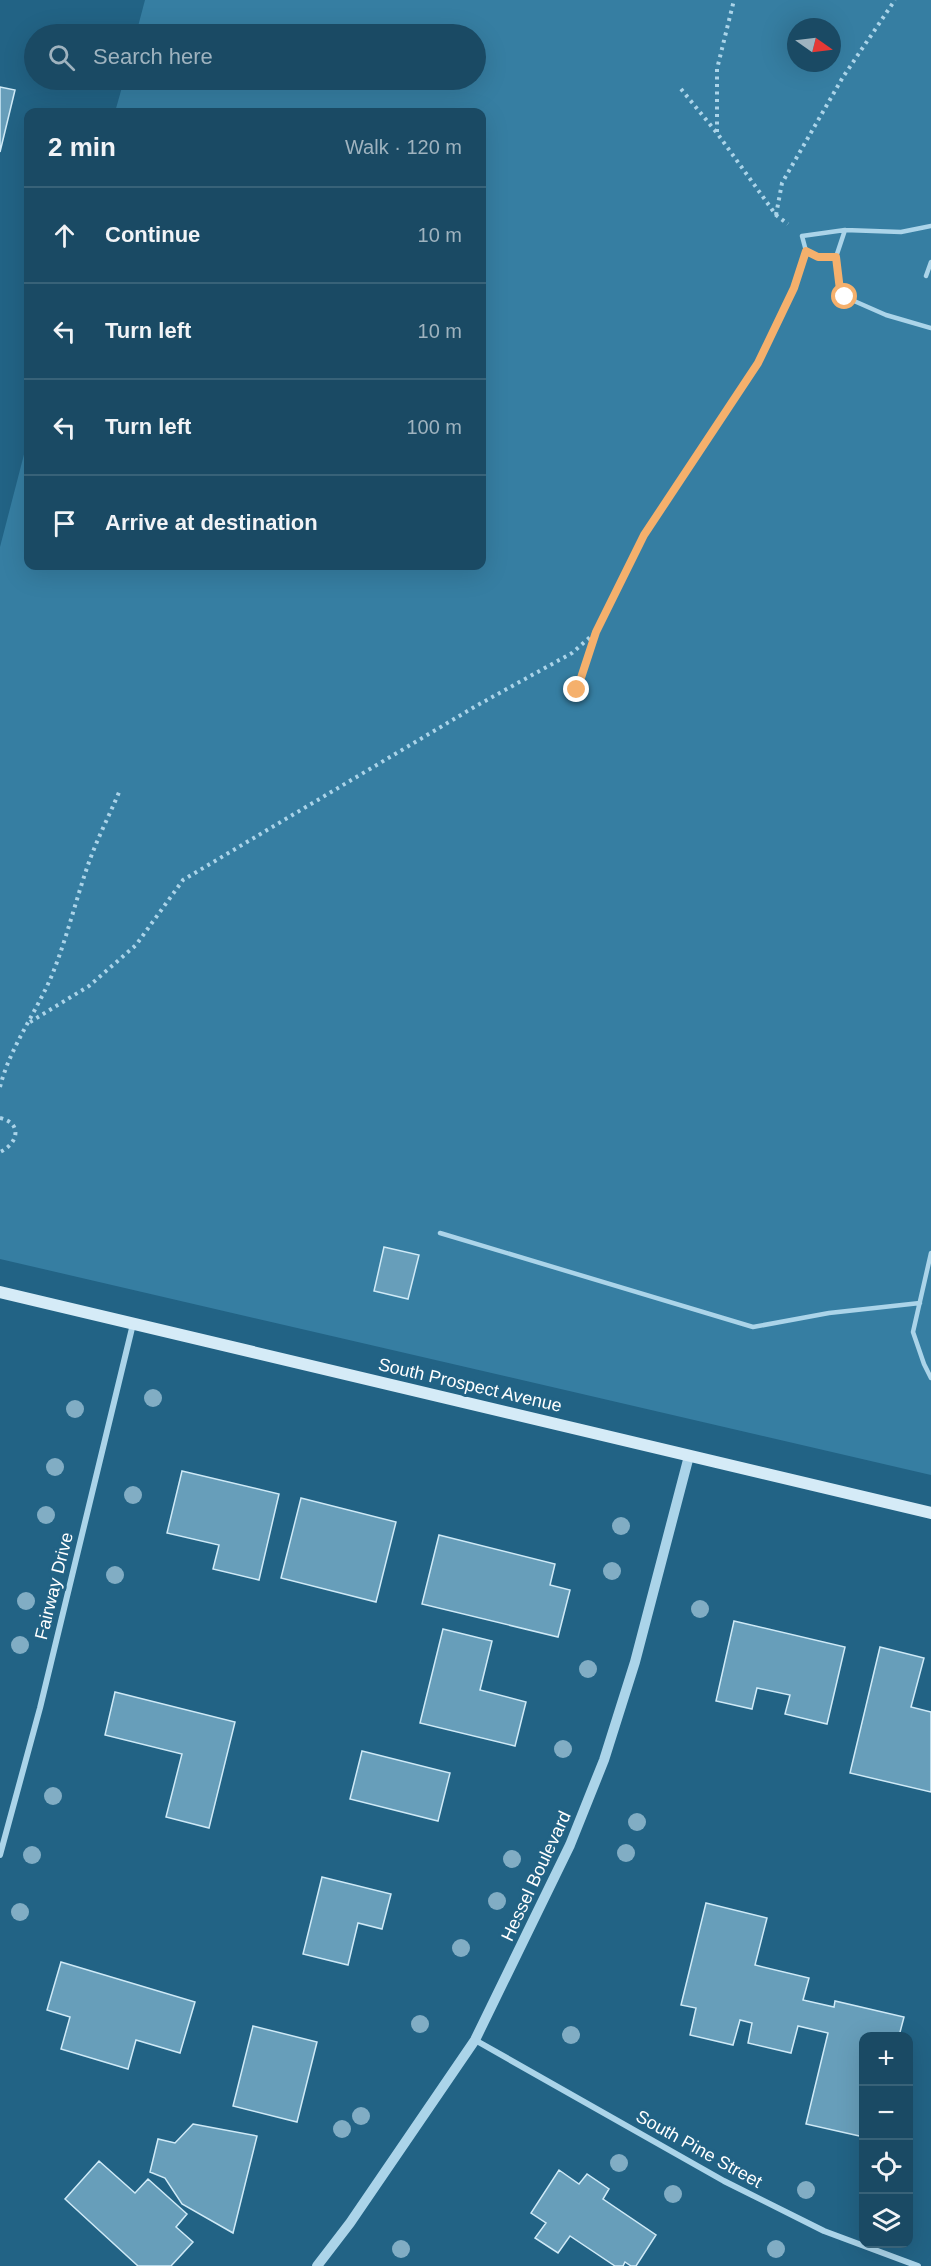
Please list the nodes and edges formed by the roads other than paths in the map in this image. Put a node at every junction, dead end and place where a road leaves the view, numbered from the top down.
1 (931, 226) edge
2 (845, 230) junction
3 (836, 257) junction
4 (931, 262) edge
5 (926, 276) dead end
6 (931, 328) edge
7 (440, 1233) dead end
8 (931, 1253) edge
9 (0, 1292) edge
10 (920, 1303) junction
11 (133, 1324) junction
12 (931, 1378) edge
13 (689, 1456) junction
14 (931, 1512) edge
15 (0, 1855) edge
16 (475, 2040) junction
17 (317, 2266) edge
18 (918, 2266) edge

1 - 2 lane
2 - 3 lane
2 - 3 lane
3 - 6 lane
4 - 5 lane
7 - 10 lane
8 - 10 lane
9 - 11 main road, South Prospect Avenue
10 - 12 lane
11 - 13 main road, South Prospect Avenue
11 - 15 street, Fairway Drive
13 - 14 main road, South Prospect Avenue
13 - 16 street, Hessel Boulevard
16 - 17 street, Hessel Boulevard
16 - 18 street, South Pine Street

